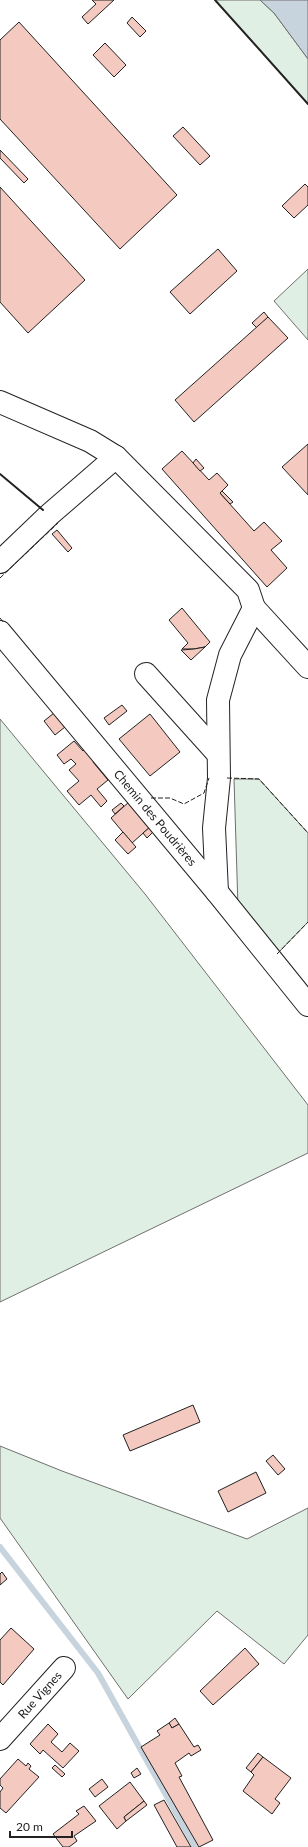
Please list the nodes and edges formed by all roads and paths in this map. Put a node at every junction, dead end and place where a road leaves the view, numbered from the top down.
1 (0, 402) edge
2 (116, 457) junction
3 (0, 562) edge
4 (254, 608) junction
5 (0, 632) edge
6 (308, 667) edge
7 (146, 674) dead end
8 (218, 754) junction
9 (217, 892) junction
10 (308, 1005) edge
11 (64, 1668) dead end
12 (0, 1739) edge

1 - 2 street
2 - 3 street
2 - 4 street
4 - 6 street
4 - 8 street
5 - 9 street, Chemin des Poudrières
7 - 8 street
8 - 9 street
9 - 10 street, Chemin des Poudrières
11 - 12 street, Rue Vignes

